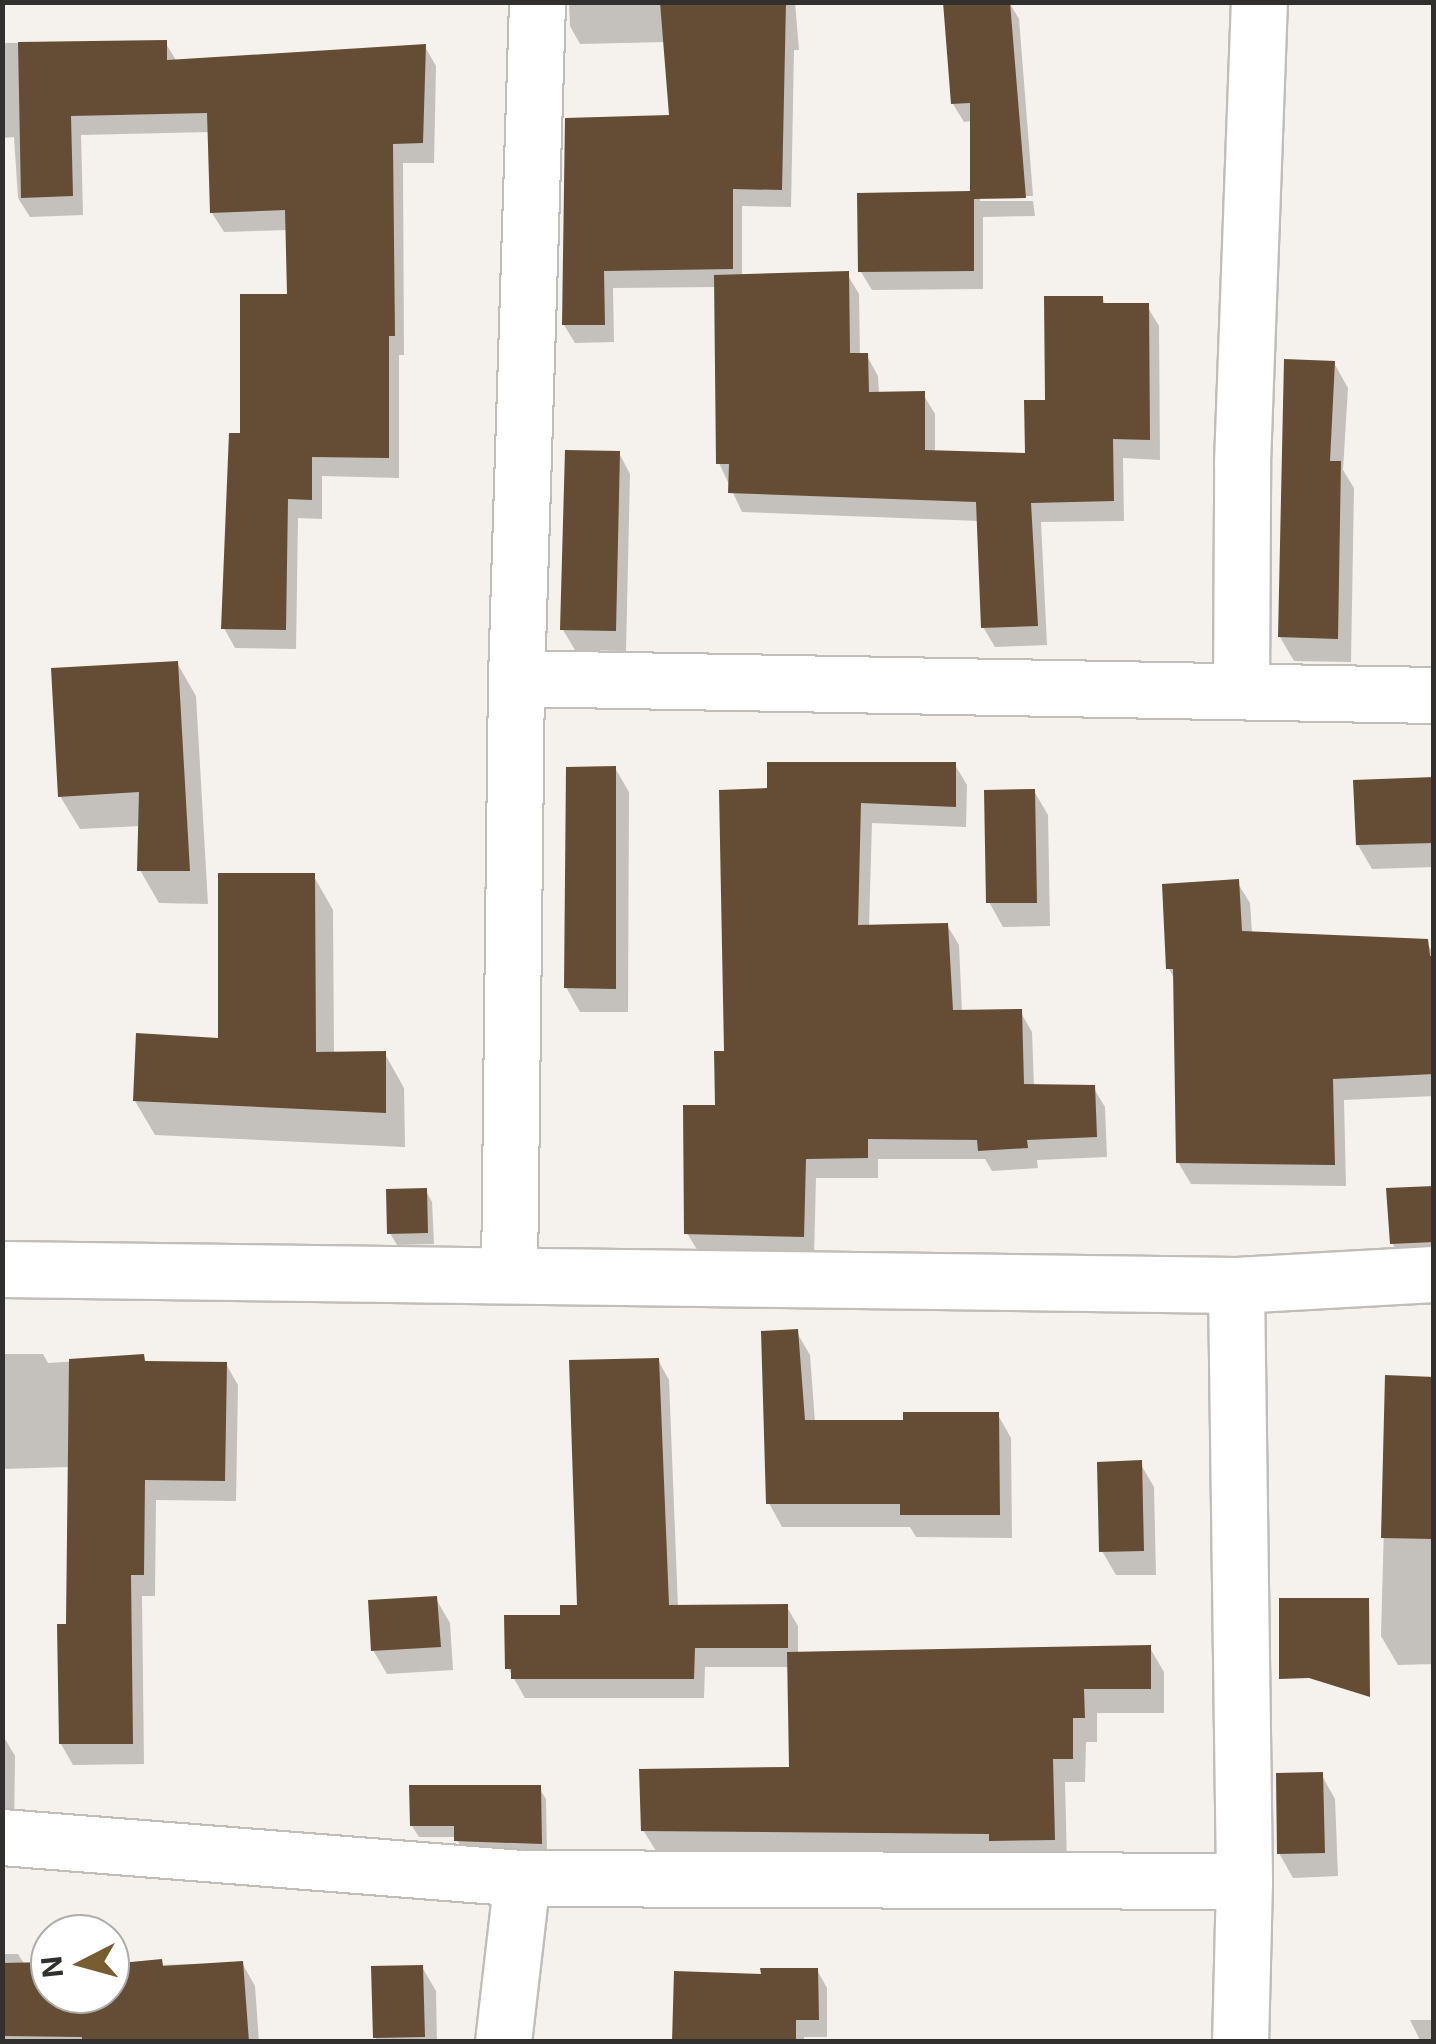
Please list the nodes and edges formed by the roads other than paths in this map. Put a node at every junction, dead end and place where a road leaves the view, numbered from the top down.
1 (536, 2) edge
2 (1259, 2) edge
3 (516, 678) junction
4 (1242, 691) junction
5 (1434, 695) edge
6 (2, 1269) edge
7 (1434, 1274) edge
8 (508, 1275) junction
9 (1236, 1285) junction
10 (2, 1837) edge
11 (522, 1878) junction
12 (1244, 1881) junction
13 (503, 2042) edge
14 (1240, 2042) edge

1 - 3 street
2 - 4 street
3 - 4 street
3 - 8 street
4 - 5 street
6 - 8 street
7 - 9 street
8 - 9 street
9 - 12 street
10 - 11 street
11 - 12 street
11 - 13 street
12 - 14 street

